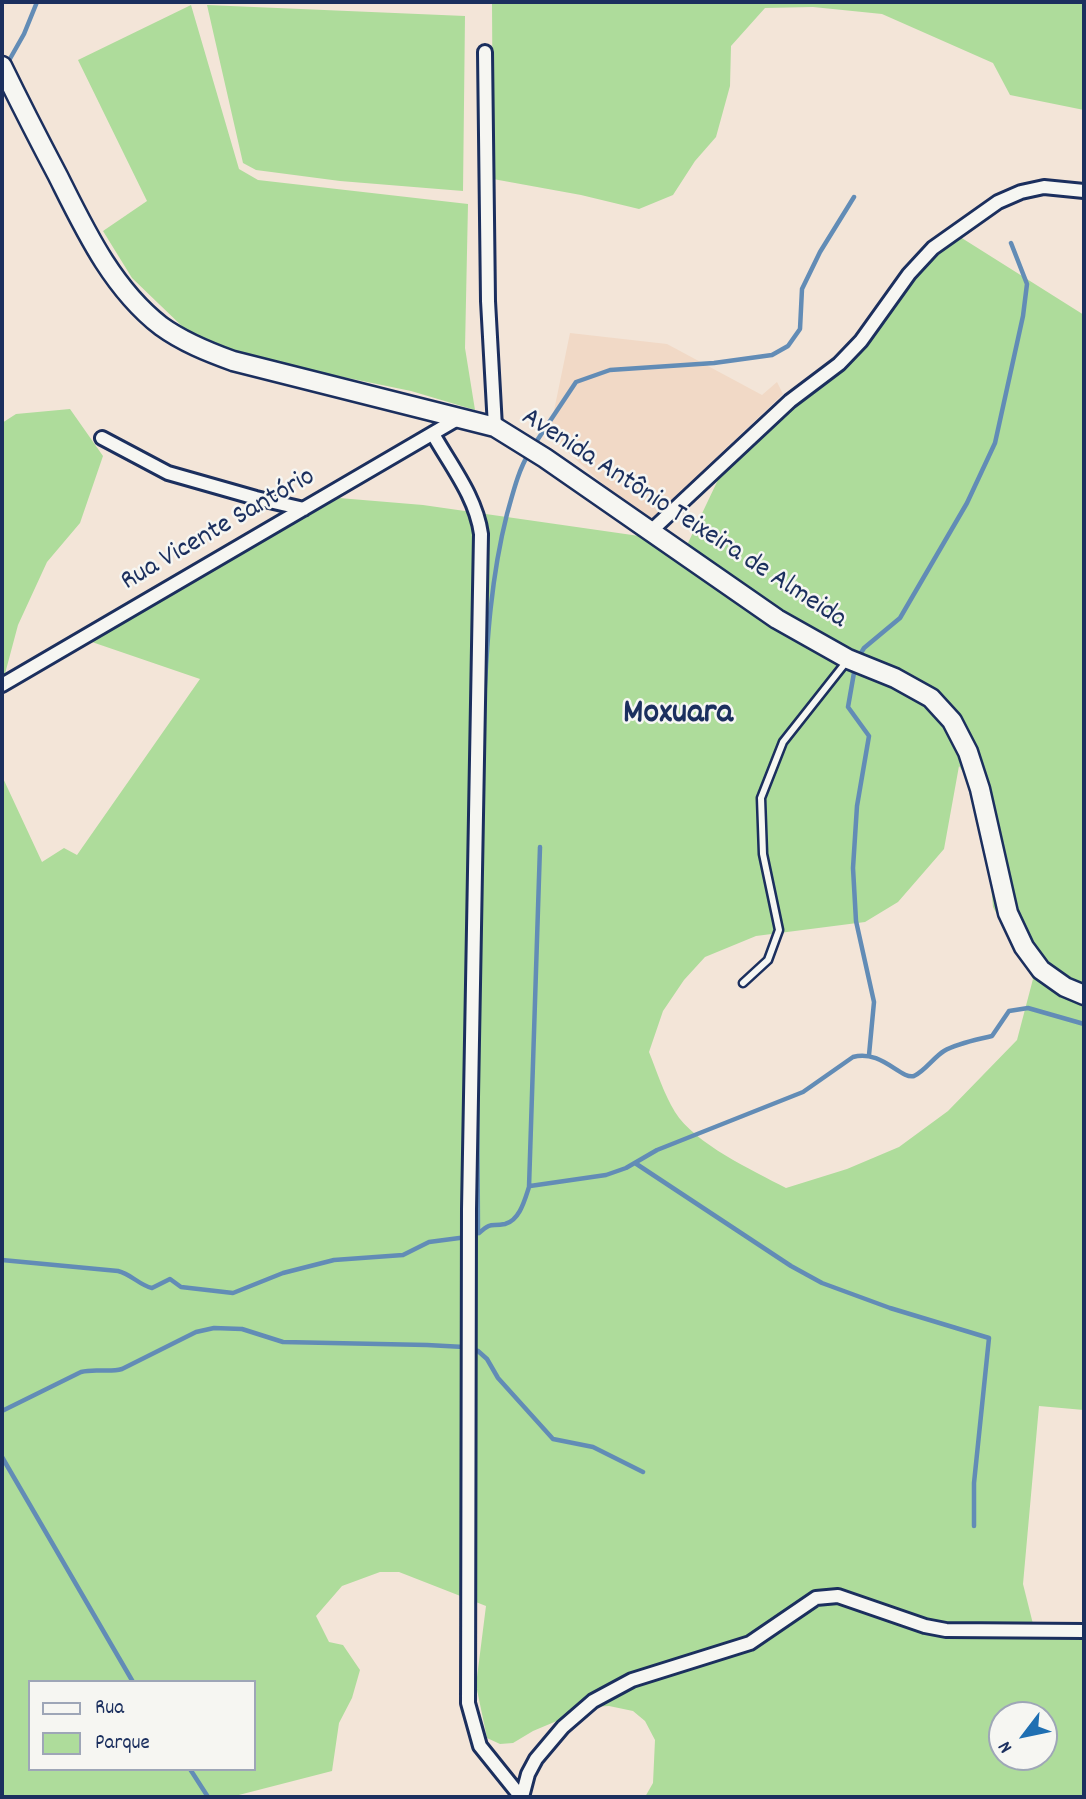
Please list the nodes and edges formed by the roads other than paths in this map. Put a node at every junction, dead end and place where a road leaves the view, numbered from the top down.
1 (485, 52) dead end
2 (2, 66) edge
3 (1084, 191) edge
4 (459, 418) junction
5 (495, 427) junction
6 (433, 434) junction
7 (102, 438) dead end
8 (304, 509) junction
9 (651, 531) junction
10 (848, 659) junction
11 (2, 685) edge
12 (743, 984) dead end
13 (1084, 995) edge
14 (1084, 1631) edge
15 (521, 1797) edge

1 - 5 street
2 - 4 street, Avenida Antônio Teixeira de Almeida
3 - 9 street
4 - 5 street, Avenida Antônio Teixeira de Almeida
4 - 6 street, Rua Vicente Santório
5 - 9 street, Avenida Antônio Teixeira de Almeida
6 - 8 street, Rua Vicente Santório
6 - 15 street
7 - 8 street
8 - 11 street, Rua Vicente Santório
9 - 10 street, Avenida Antônio Teixeira de Almeida
10 - 12 lane
10 - 13 street, Avenida Antônio Teixeira de Almeida
14 - 15 street

